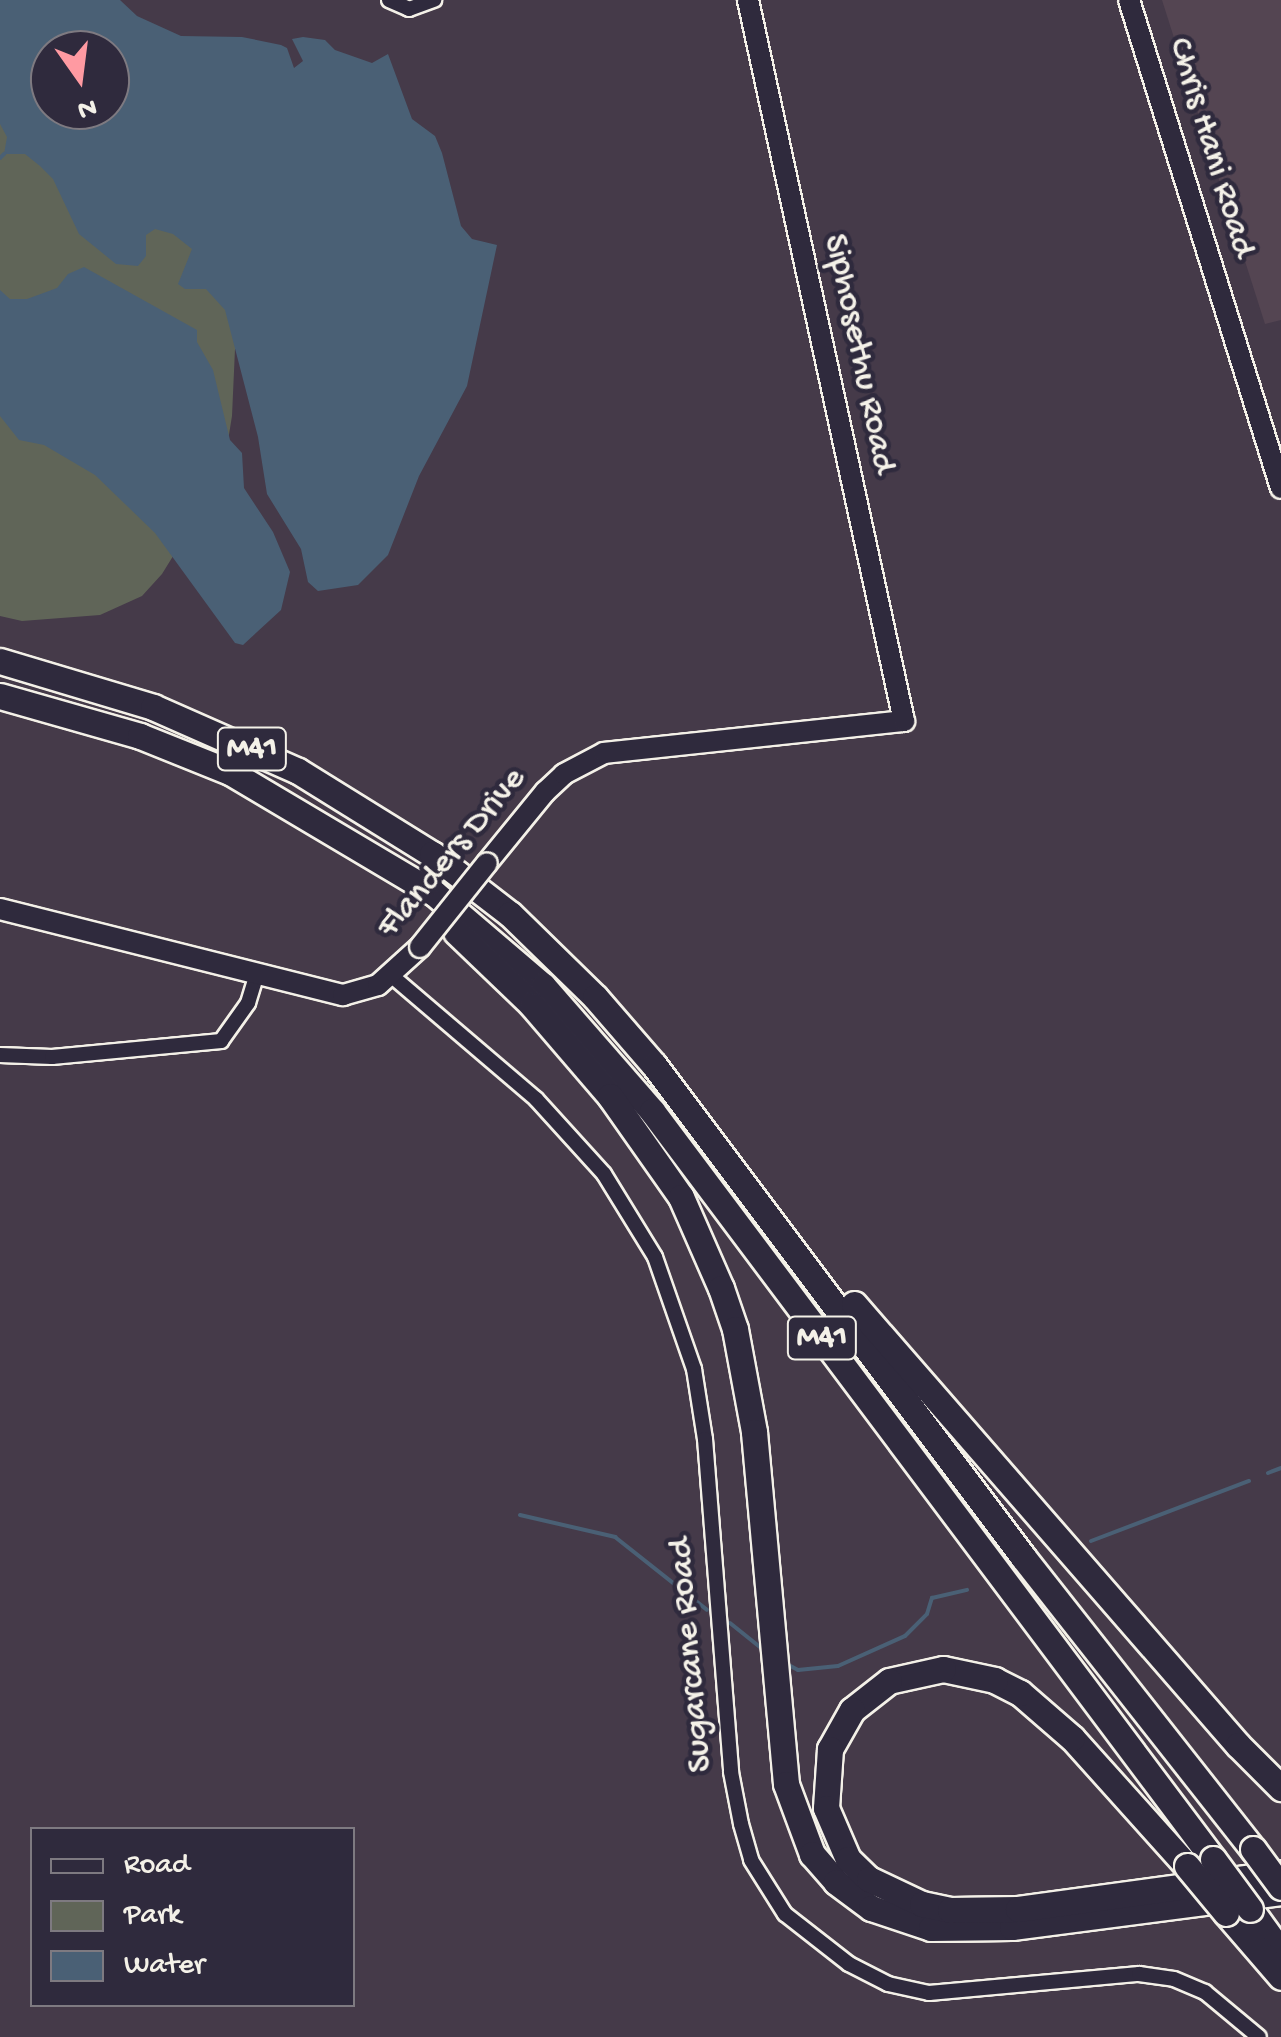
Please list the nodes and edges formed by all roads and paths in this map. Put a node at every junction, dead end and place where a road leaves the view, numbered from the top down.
1 (390, 0) edge
2 (434, 0) edge
3 (748, 0) edge
4 (1130, 0) edge
5 (1281, 488) edge
6 (0, 661) edge
7 (0, 696) edge
8 (904, 721) joint
9 (382, 865) junction
10 (0, 909) edge
11 (257, 973) junction
12 (392, 976) junction
13 (0, 1055) edge
14 (747, 1185) junction
15 (1281, 1788) edge
16 (1281, 1873) edge
17 (1281, 1890) edge
18 (1238, 1911) junction
19 (1281, 1952) edge
20 (1281, 1977) edge
21 (1259, 2037) edge

1 - 2 street
3 - 8 street, Siphosethu Road
4 - 5 street, Chris Hani Road
6 - 14 highway, M41
7 - 9 highway, M41
8 - 12 street, Flanders Drive, bridge
9 - 17 highway
9 - 18 highway, M41, bridge
10 - 11 street, Flanders Drive
11 - 12 street, Flanders Drive
11 - 13 street
12 - 21 street, Sugarcane Road
14 - 15 highway
14 - 17 highway, M41, bridge
16 - 18 highway, bridge
18 - 19 highway, M41
18 - 20 highway

